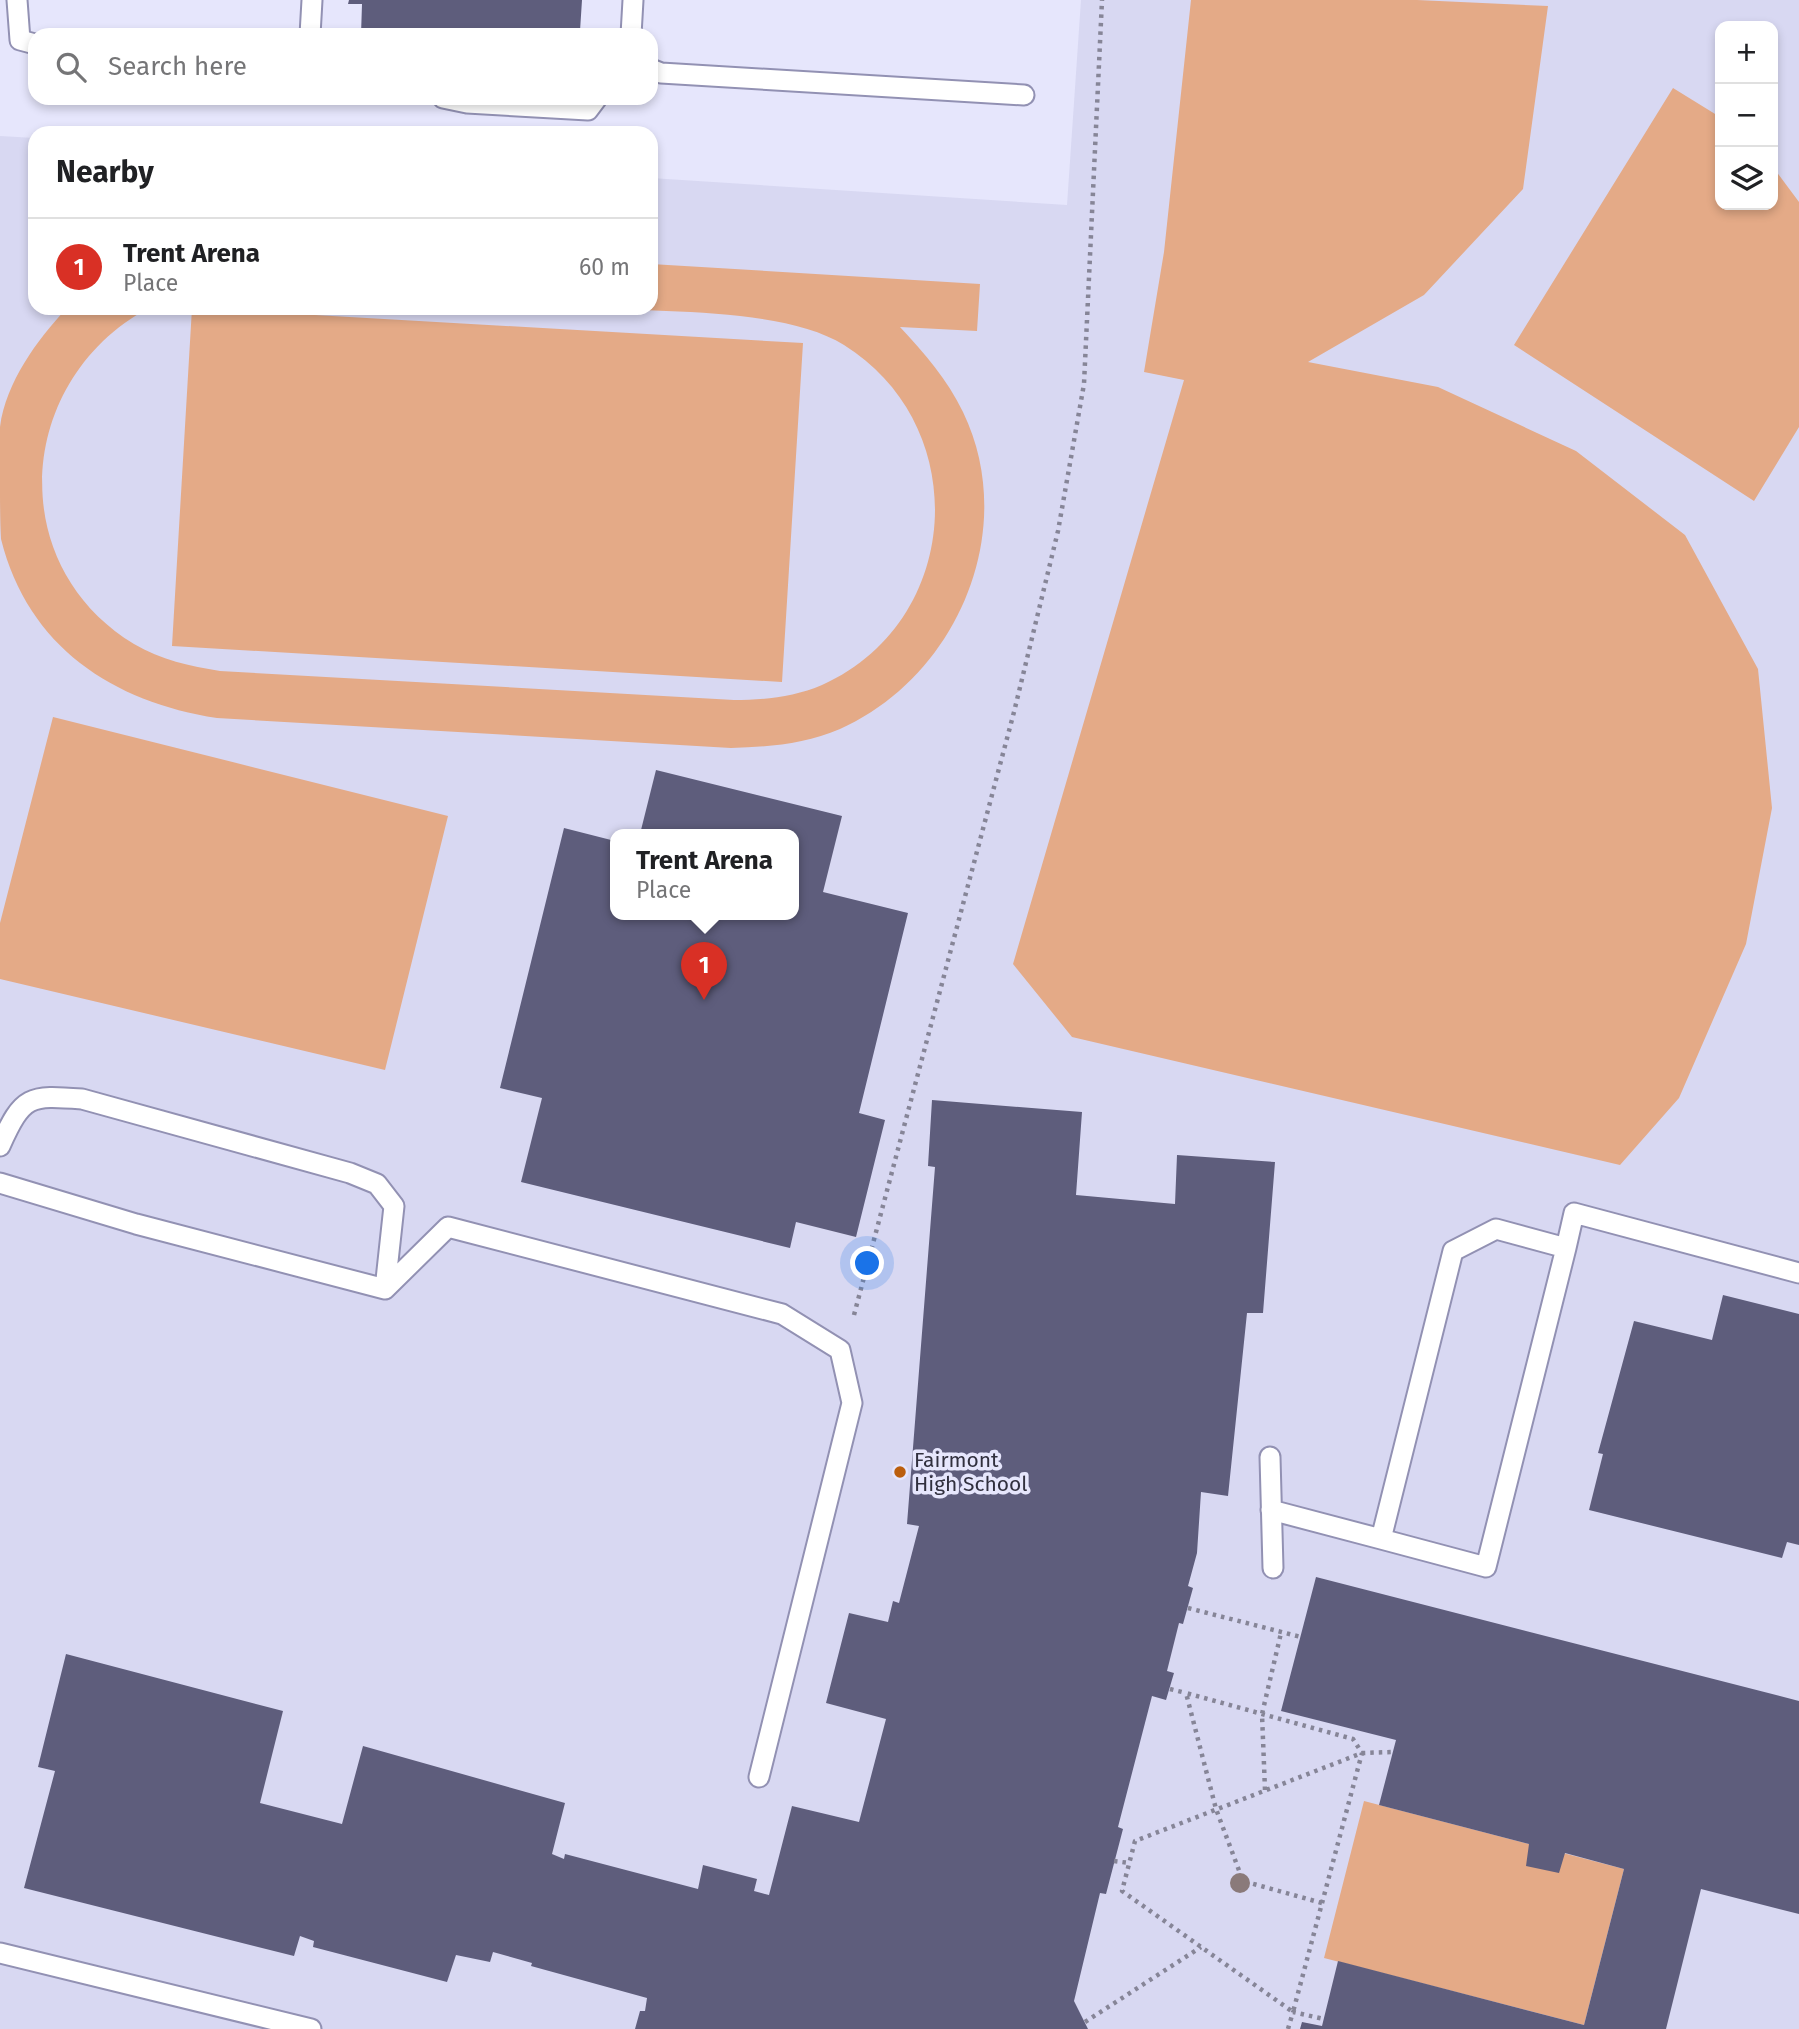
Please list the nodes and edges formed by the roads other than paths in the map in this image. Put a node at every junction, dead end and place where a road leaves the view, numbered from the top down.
1 (17, 0) edge
2 (312, 0) edge
3 (634, 0) edge
4 (310, 28) edge
5 (632, 28) edge
6 (28, 42) edge
7 (658, 72) edge
8 (1024, 96) dead end
9 (502, 105) edge
10 (592, 105) edge
11 (0, 1146) edge
12 (0, 1184) edge
13 (1566, 1248) junction
14 (1799, 1273) edge
15 (385, 1289) junction
16 (1270, 1457) dead end
17 (1271, 1510) junction
18 (1381, 1539) junction
19 (1273, 1568) dead end
20 (759, 1777) dead end
21 (0, 1953) edge
22 (311, 2029) edge

1 - 6 lane
2 - 4 lane
3 - 5 lane
7 - 8 lane
9 - 10 lane
11 - 15 lane
12 - 15 lane
13 - 14 lane
13 - 18 lane
13 - 18 lane
15 - 20 lane
16 - 17 lane
17 - 18 lane
17 - 19 lane
21 - 22 lane

